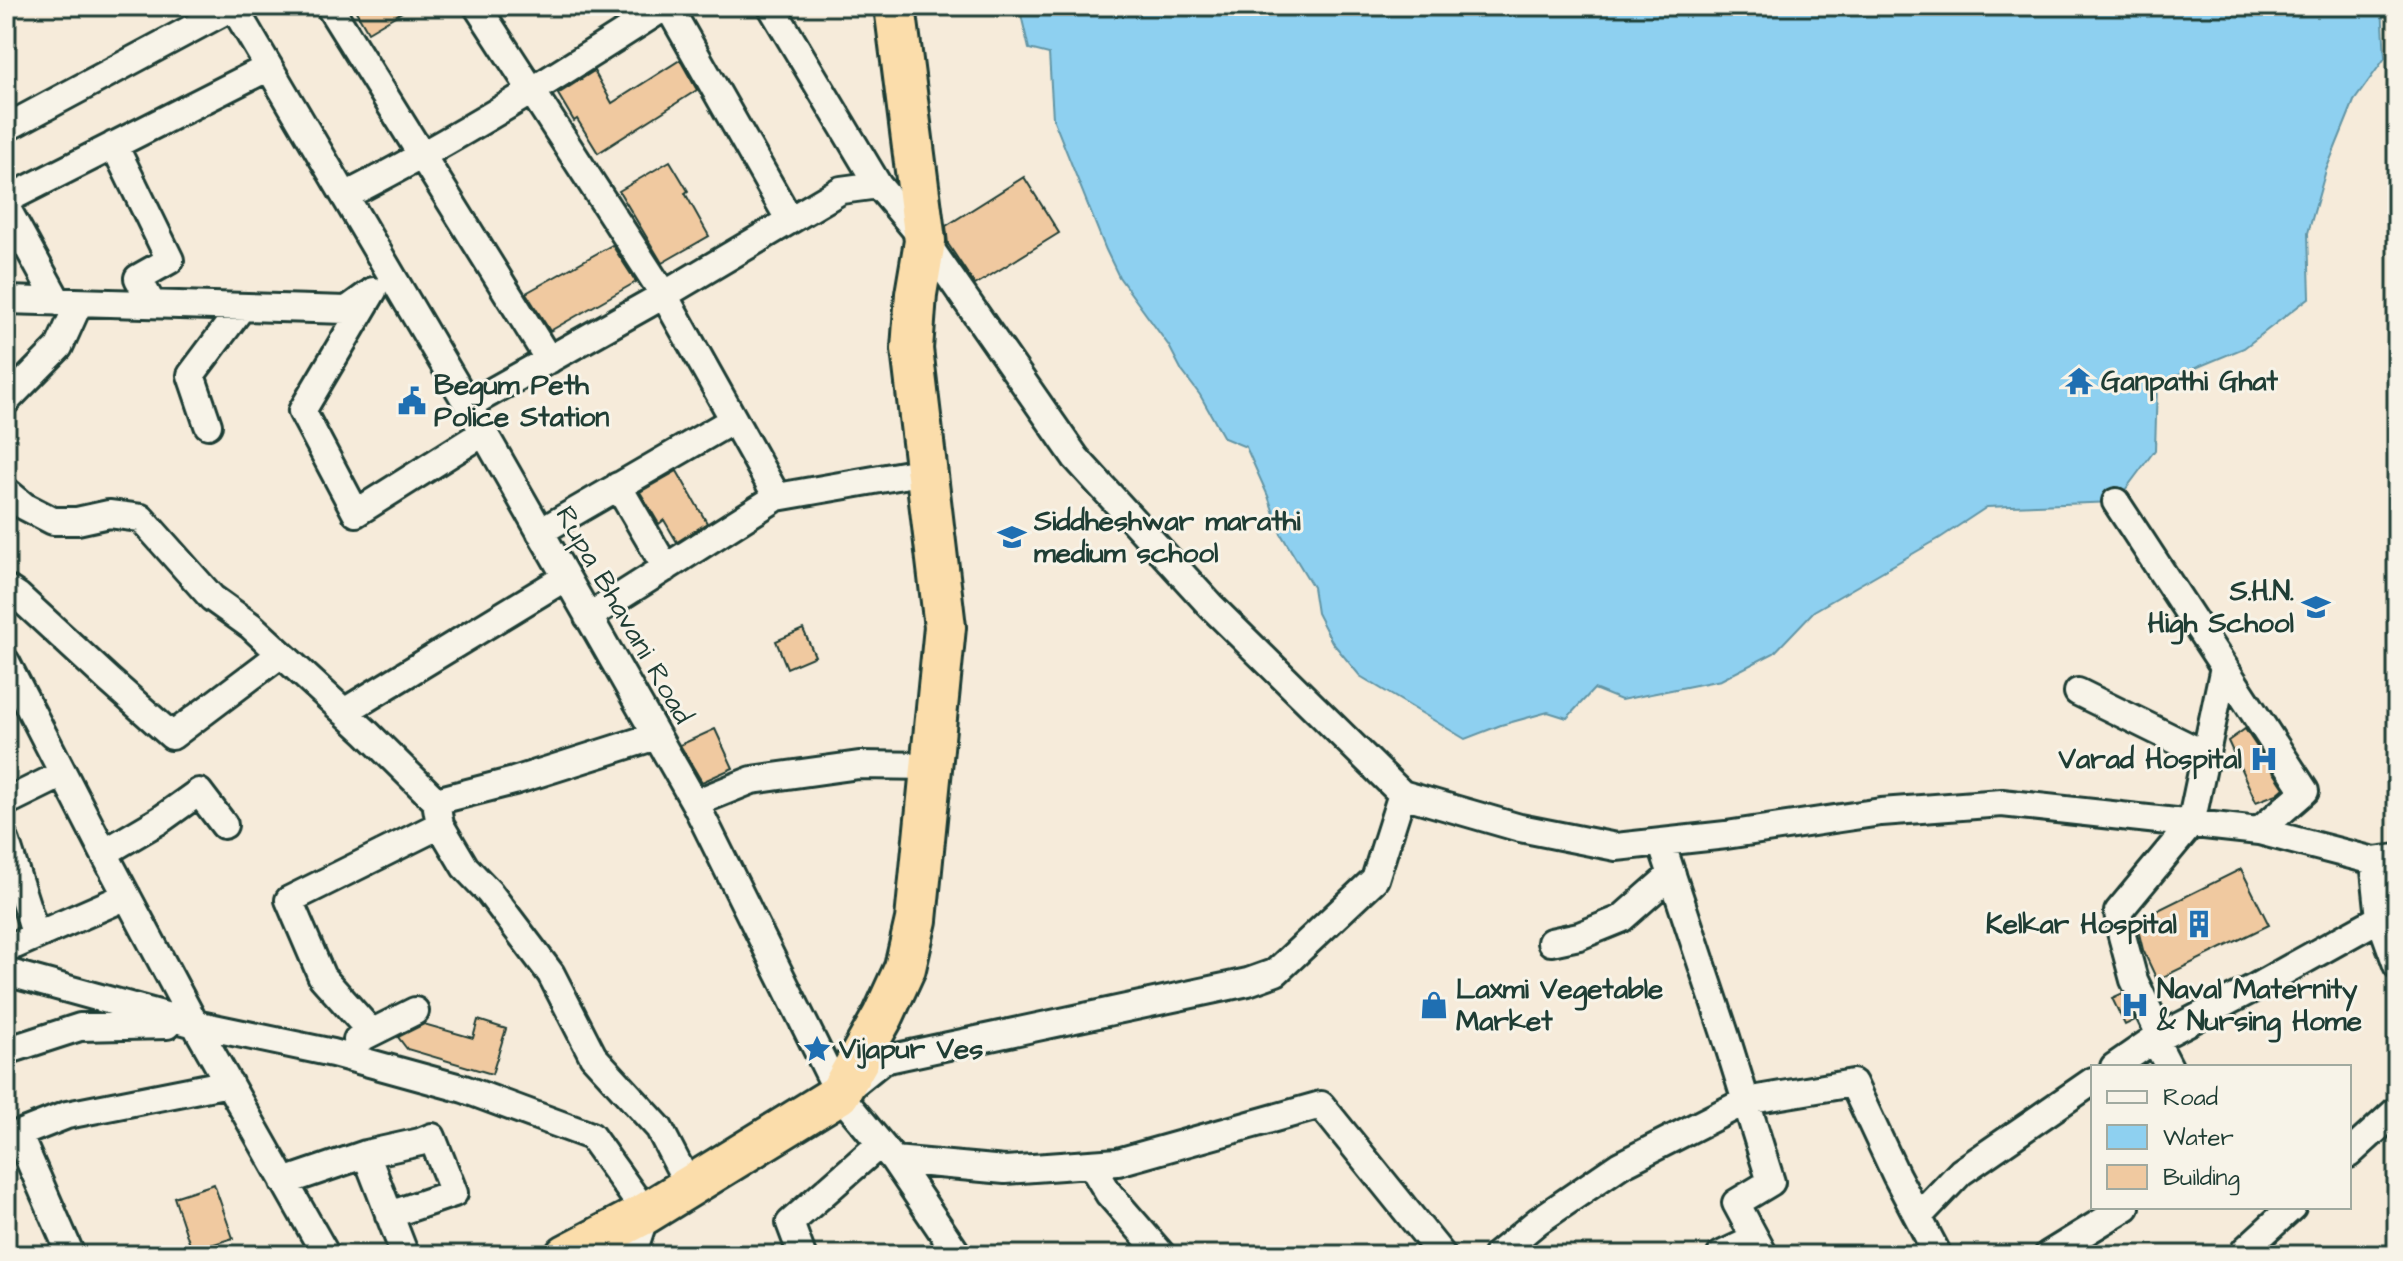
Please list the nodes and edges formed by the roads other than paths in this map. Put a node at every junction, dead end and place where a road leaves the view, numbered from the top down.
1 (233, 6) edge
2 (329, 6) edge
3 (477, 6) edge
4 (667, 6) edge
5 (771, 6) edge
6 (895, 6) edge
7 (269, 67) junction
8 (531, 93) junction
9 (6, 128) edge
10 (114, 145) junction
11 (424, 156) junction
12 (878, 185) junction
13 (345, 196) junction
14 (6, 200) edge
15 (6, 207) edge
16 (789, 219) junction
17 (925, 241) junction
18 (384, 286) junction
19 (664, 295) junction
20 (6, 300) edge
21 (68, 302) junction
22 (152, 304) junction
23 (242, 307) junction
24 (549, 360) junction
25 (6, 401) edge
26 (468, 405) junction
27 (733, 420) junction
28 (208, 425) dead end
29 (483, 433) junction
30 (926, 471) junction
31 (618, 486) junction
32 (6, 491) edge
33 (777, 497) junction
34 (2116, 502) dead end
35 (540, 532) junction
36 (666, 568) junction
37 (566, 577) junction
38 (6, 588) edge
39 (588, 617) junction
40 (281, 654) junction
41 (6, 662) edge
42 (2224, 667) junction
43 (12, 691) edge
44 (2078, 692) dead end
45 (344, 712) junction
46 (656, 736) junction
47 (2204, 754) junction
48 (932, 766) junction
49 (63, 774) junction
50 (1402, 794) junction
51 (6, 802) edge
52 (695, 803) junction
53 (438, 813) junction
54 (2191, 824) junction
55 (224, 825) dead end
56 (2259, 831) junction
57 (6, 842) edge
58 (1661, 842) junction
59 (104, 853) junction
60 (2386, 859) edge
61 (1672, 874) junction
62 (127, 896) junction
63 (2380, 918) junction
64 (1551, 942) dead end
65 (2397, 965) edge
66 (6, 972) edge
67 (415, 1011) dead end
68 (195, 1024) junction
69 (371, 1032) junction
70 (2158, 1038) junction
71 (6, 1051) edge
72 (333, 1053) junction
73 (2117, 1065) edge
74 (2168, 1065) edge
75 (2091, 1082) edge
76 (229, 1083) junction
77 (839, 1094) junction
78 (1746, 1101) junction
79 (2397, 1110) edge
80 (12, 1137) edge
81 (887, 1152) junction
82 (2351, 1152) edge
83 (366, 1154) junction
84 (1091, 1164) junction
85 (284, 1182) junction
86 (689, 1186) junction
87 (2123, 1209) edge
88 (2278, 1212) edge
89 (646, 1213) junction
90 (389, 1215) junction
91 (1918, 1217) junction
92 (1760, 1247) edge
93 (71, 1255) edge
94 (326, 1255) edge
95 (405, 1255) edge
96 (566, 1255) edge
97 (632, 1255) edge
98 (802, 1255) edge
99 (958, 1255) edge
100 (1162, 1255) edge
101 (1442, 1255) edge
102 (1497, 1255) edge
103 (1721, 1255) edge
104 (1937, 1255) edge
105 (2048, 1255) edge
106 (2244, 1255) edge

1 - 7 street, Rupa Bhavani Road
1 - 9 street
2 - 11 street
3 - 8 street
4 - 8 street
4 - 16 street
5 - 12 street
6 - 17 highway
7 - 10 street
7 - 13 street, Rupa Bhavani Road
8 - 11 street
8 - 19 street
10 - 14 street
10 - 22 street
11 - 13 street
11 - 24 street
12 - 16 street
12 - 17 street
13 - 18 street, Rupa Bhavani Road
15 - 21 street
16 - 19 street
17 - 30 highway
17 - 50 street
18 - 23 street
18 - 26 street, Rupa Bhavani Road
18 - 29 street
19 - 24 street
19 - 27 street
20 - 21 street
21 - 22 street
21 - 25 street
22 - 23 street
23 - 28 street
24 - 26 street
26 - 29 street, Rupa Bhavani Road
27 - 31 street
27 - 33 street
29 - 35 street, Rupa Bhavani Road
30 - 33 street
30 - 48 highway
31 - 35 street
31 - 36 street
32 - 40 street
33 - 36 street
34 - 42 street
35 - 37 street, Rupa Bhavani Road
36 - 39 street
37 - 39 street, Rupa Bhavani Road
37 - 45 street
38 - 40 street
39 - 46 street, Rupa Bhavani Road
40 - 45 street
41 - 43 street
42 - 47 street
42 - 56 street
43 - 49 street
44 - 47 street
45 - 53 street
46 - 52 street, Rupa Bhavani Road
46 - 53 street
47 - 54 street
48 - 52 street
48 - 77 highway
49 - 51 street
49 - 59 street
50 - 58 street
50 - 77 street
52 - 77 street, Rupa Bhavani Road
53 - 69 street
53 - 86 street
54 - 56 street
54 - 58 street
54 - 70 street
55 - 59 street
56 - 60 street
57 - 62 street
58 - 61 street
59 - 62 street
60 - 63 street
61 - 64 street
61 - 78 street
62 - 68 street
63 - 65 street
63 - 70 street
66 - 68 street
67 - 69 street
68 - 71 street
68 - 72 street
68 - 76 street
69 - 72 street
70 - 73 street
70 - 74 street
72 - 89 street
75 - 91 street
76 - 80 street
76 - 85 street
77 - 81 street, Rupa Bhavani Road
77 - 86 highway
78 - 91 street
78 - 92 street
78 - 102 street
79 - 82 street
80 - 93 street
81 - 84 street
81 - 98 street
81 - 99 street, Rupa Bhavani Road
83 - 85 street
83 - 90 street
83 - 90 street
84 - 100 street
84 - 101 street
85 - 94 street
86 - 89 highway
87 - 105 street
88 - 106 street
89 - 96 highway
89 - 97 street
90 - 95 street
91 - 104 street
92 - 103 street

